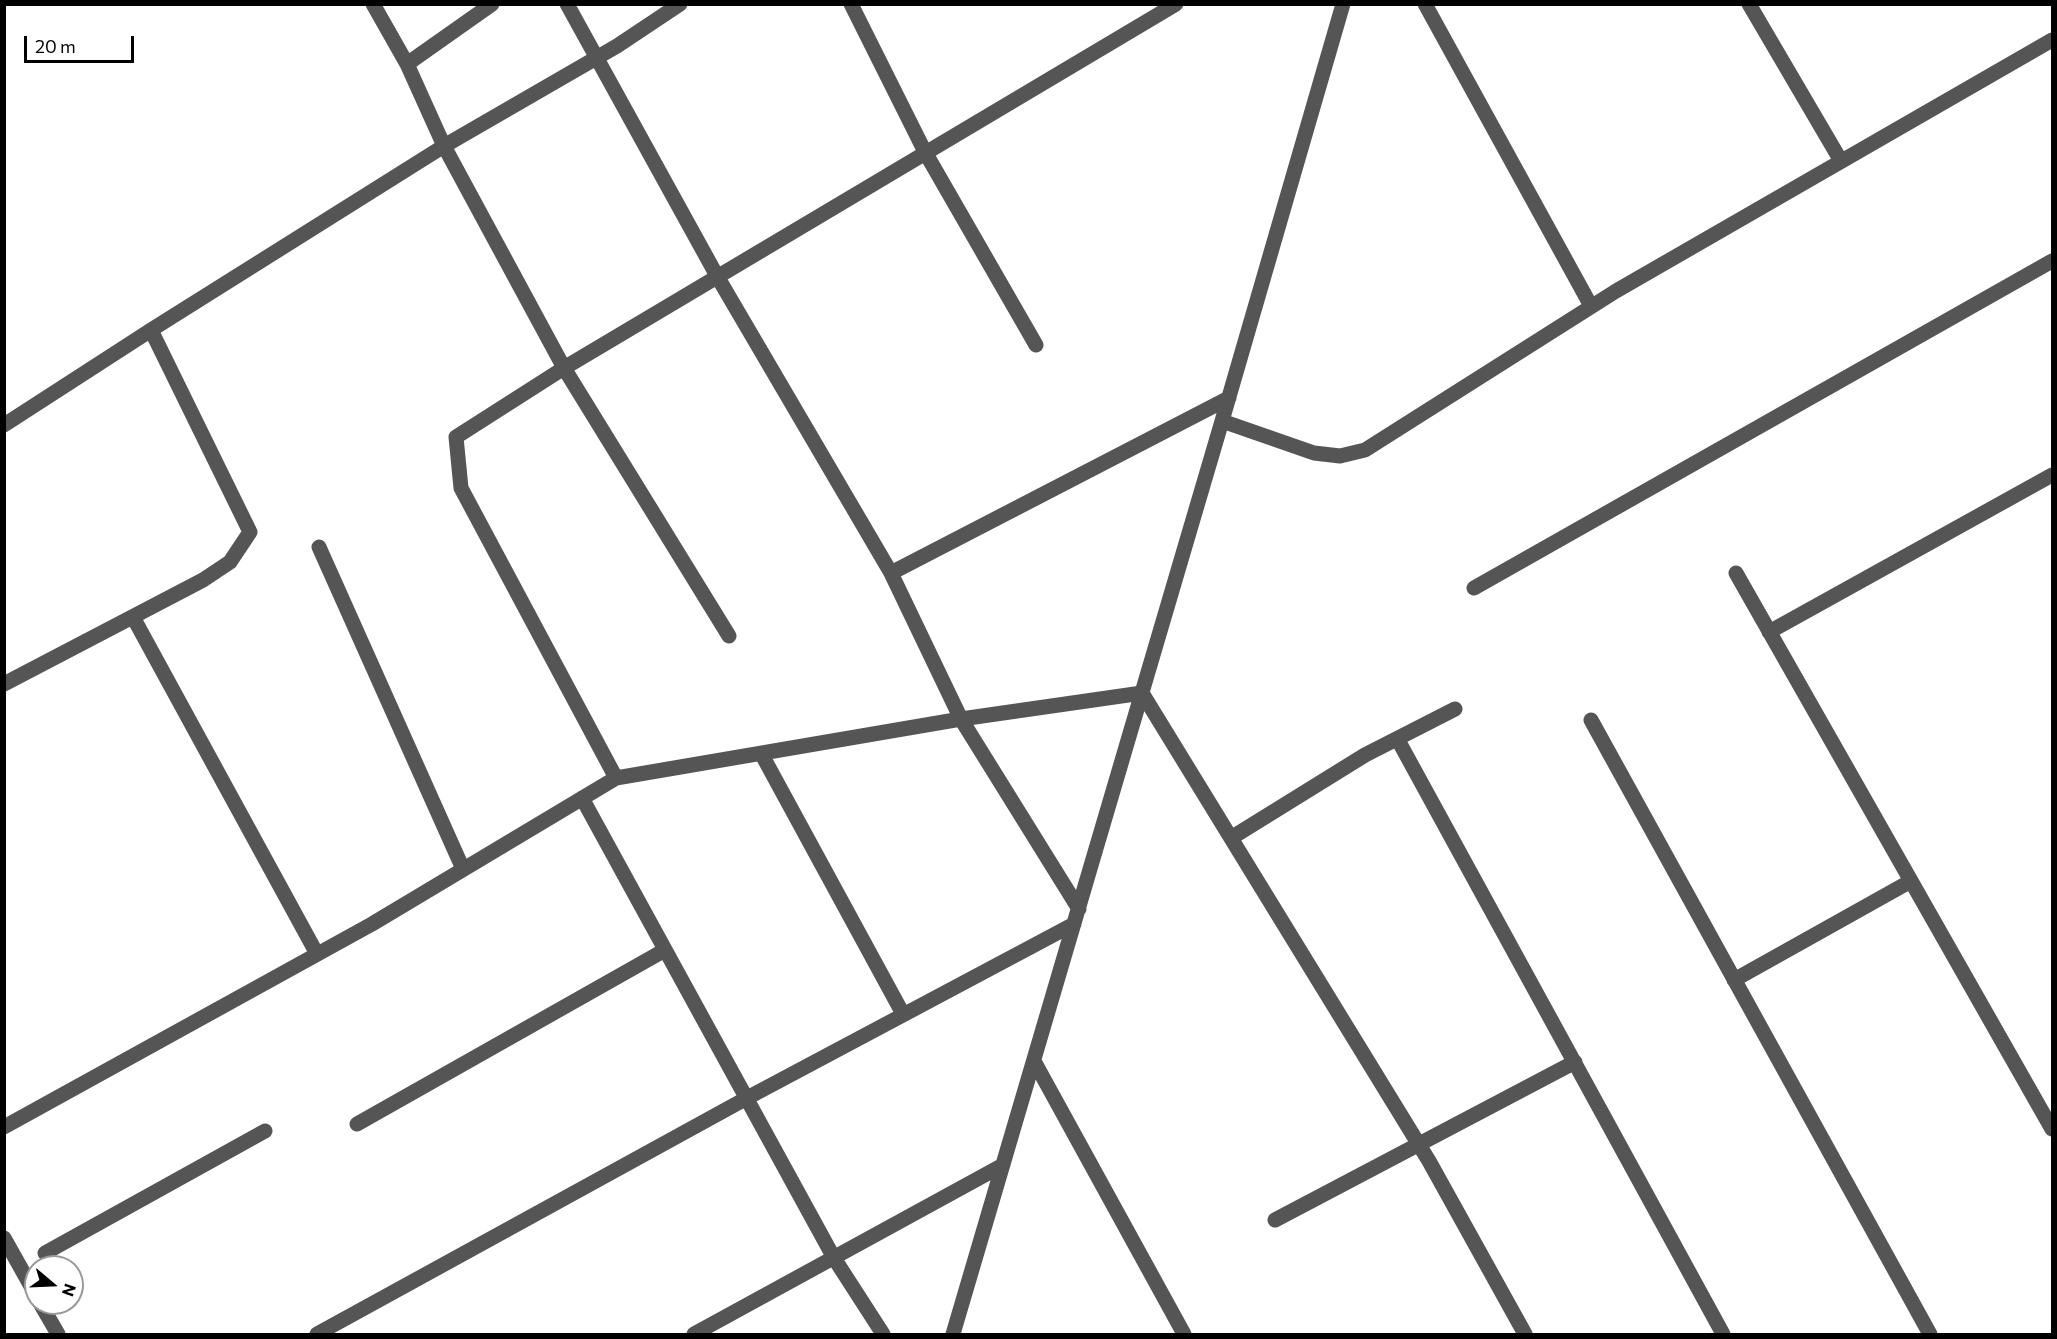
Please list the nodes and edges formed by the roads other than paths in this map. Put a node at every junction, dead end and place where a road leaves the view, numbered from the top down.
1 (373, 4) edge
2 (492, 4) edge
3 (567, 4) edge
4 (681, 4) edge
5 (851, 4) edge
6 (1176, 4) edge
7 (1342, 4) edge
8 (1425, 4) edge
9 (1749, 4) edge
10 (2052, 40) edge
11 (596, 58) junction
12 (407, 64) junction
13 (444, 146) junction
14 (925, 152) junction
15 (1840, 161) junction
16 (2052, 261) edge
17 (717, 276) junction
18 (1591, 306) junction
19 (151, 330) junction
20 (1036, 345) dead end
21 (564, 368) junction
22 (1229, 398) junction
23 (1222, 421) junction
24 (4, 425) edge
25 (2052, 475) edge
26 (319, 547) dead end
27 (891, 573) junction
28 (1736, 573) dead end
29 (1474, 588) dead end
30 (133, 617) junction
31 (1769, 632) junction
32 (729, 636) dead end
33 (4, 684) edge
34 (1142, 693) junction
35 (1455, 709) dead end
36 (961, 719) junction
37 (1591, 720) dead end
38 (1398, 740) junction
39 (761, 753) junction
40 (616, 778) junction
41 (582, 798) junction
42 (1231, 838) junction
43 (464, 869) junction
44 (1911, 881) junction
45 (1076, 916) junction
46 (665, 950) junction
47 (317, 954) junction
48 (1734, 980) junction
49 (903, 1014) junction
50 (1034, 1061) junction
51 (1575, 1062) junction
52 (747, 1098) junction
53 (357, 1124) dead end
54 (4, 1127) edge
55 (2052, 1129) edge
56 (266, 1131) dead end
57 (1418, 1143) junction
58 (1003, 1166) junction
59 (1275, 1220) dead end
60 (4, 1238) edge
61 (45, 1253) dead end
62 (834, 1258) junction
63 (24, 1274) edge
64 (47, 1315) edge
65 (58, 1335) edge
66 (317, 1335) edge
67 (694, 1335) edge
68 (883, 1335) edge
69 (953, 1335) edge
70 (1184, 1335) edge
71 (1525, 1335) edge
72 (1723, 1335) edge
73 (1930, 1335) edge

1 - 12 street
2 - 12 street
3 - 11 street
4 - 11 street
5 - 14 street
6 - 14 street
7 - 22 street
8 - 18 street
9 - 15 street
10 - 15 street
11 - 13 street
11 - 17 street
12 - 13 street
13 - 19 street
13 - 21 street
14 - 17 street
14 - 20 street
15 - 18 street
16 - 29 street
17 - 21 street
17 - 27 street
18 - 23 street
19 - 24 street
19 - 30 street
21 - 32 street
21 - 40 street
22 - 23 street
22 - 27 street
23 - 34 street
25 - 31 street
26 - 43 street
27 - 36 street
28 - 31 street
30 - 33 street
30 - 47 street
31 - 44 street
34 - 36 street
34 - 42 street
34 - 45 street
35 - 38 street
36 - 39 street
36 - 45 street
37 - 48 street
38 - 42 street
38 - 51 street
39 - 40 street
39 - 49 street
40 - 41 street
41 - 43 street
41 - 46 street
42 - 57 street
43 - 47 street
44 - 48 street
44 - 55 street
45 - 49 street
45 - 50 street
46 - 52 street
46 - 53 street
47 - 54 street
48 - 73 street
49 - 52 street
50 - 58 street
50 - 70 street
51 - 57 street
51 - 72 street
52 - 62 street
52 - 66 street
56 - 61 street
57 - 59 street
57 - 71 street
58 - 62 street
58 - 69 street
60 - 63 street
62 - 67 street
62 - 68 street
64 - 65 street

